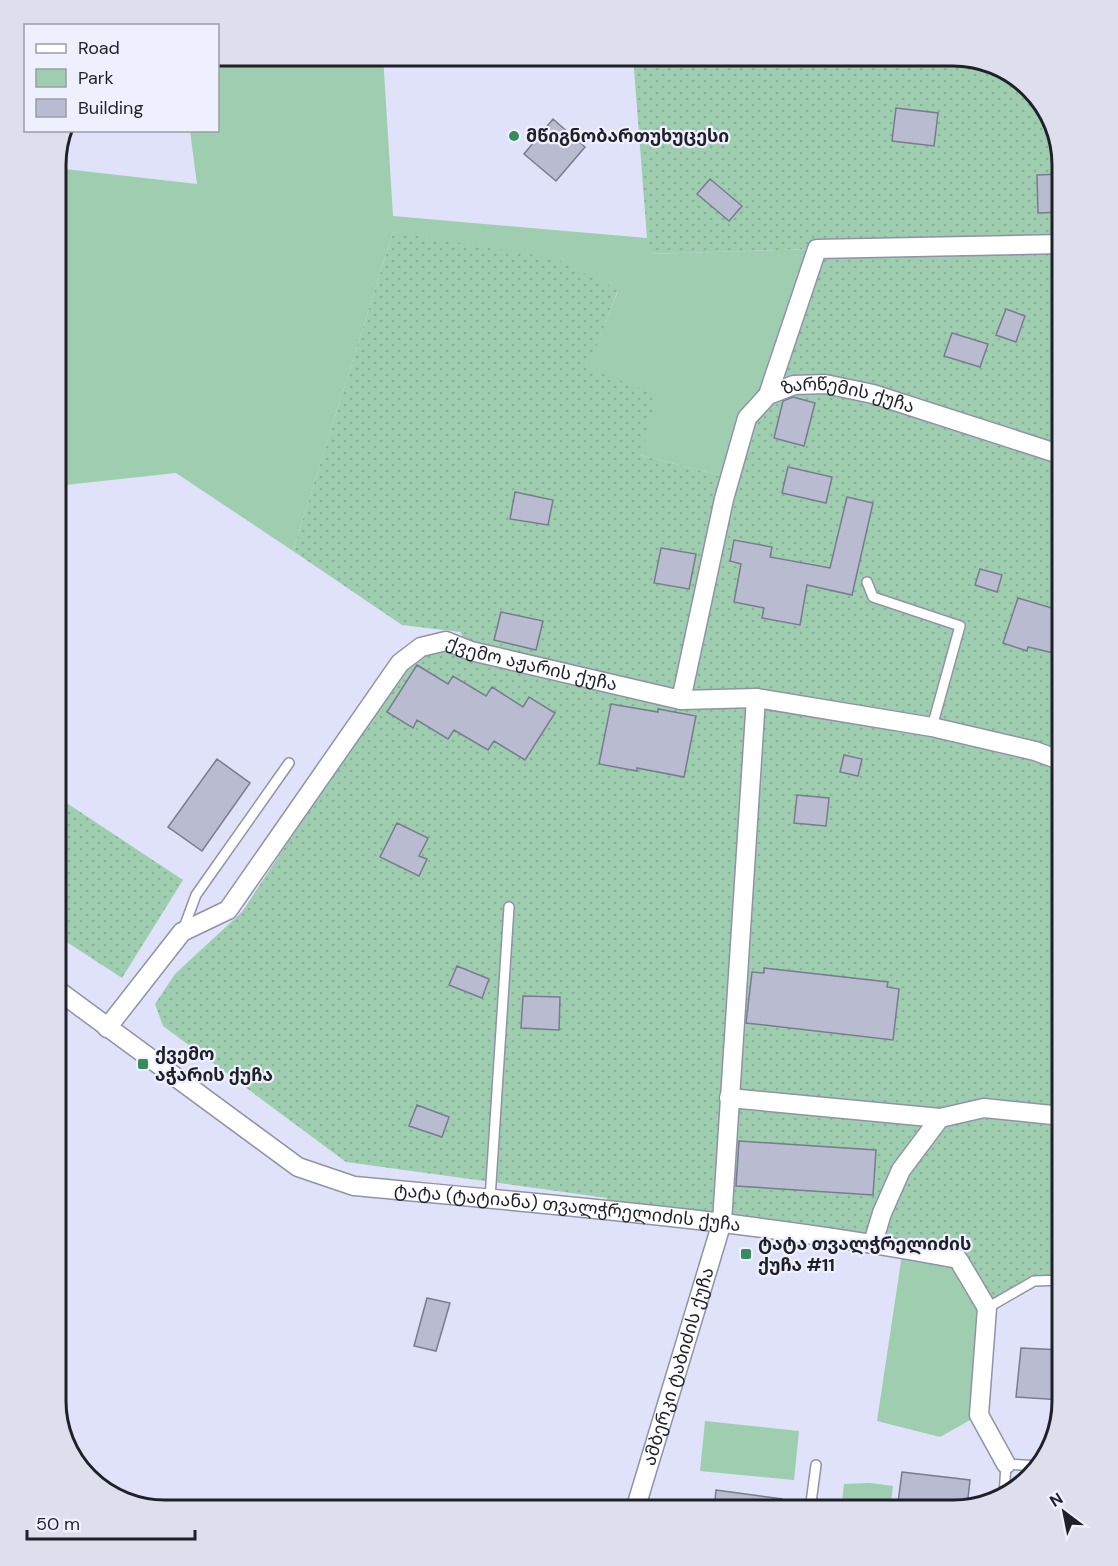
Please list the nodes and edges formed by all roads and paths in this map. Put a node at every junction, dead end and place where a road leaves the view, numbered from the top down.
1 (1052, 244) edge
2 (768, 394) junction
3 (1052, 452) edge
4 (867, 582) dead end
5 (756, 698) junction
6 (681, 700) junction
7 (932, 727) junction
8 (1052, 757) edge
9 (289, 763) dead end
10 (509, 907) dead end
11 (182, 932) junction
12 (66, 997) edge
13 (107, 1028) junction
14 (729, 1098) junction
15 (1052, 1115) edge
16 (940, 1118) junction
17 (490, 1199) junction
18 (722, 1222) junction
19 (873, 1242) junction
20 (1052, 1280) edge
21 (987, 1308) junction
22 (1006, 1464) junction
23 (816, 1465) dead end
24 (1028, 1465) edge
25 (1005, 1486) edge
26 (638, 1500) edge
27 (811, 1500) edge

1 - 2 street
2 - 3 street, ზარწემის ქუჩა
2 - 6 street, ზარწემის ქუჩა
4 - 7 lane
5 - 6 street, ქვემო აჟარის ქუჩა
5 - 7 street, ქვემო აჟარის ქუჩა
5 - 14 street, ამბერკი ტაბიძის ქუჩა
6 - 11 street, ქვემო აჟარის ქუჩა
7 - 8 street, ქვემო აჟარის ქუჩა
9 - 11 lane
10 - 17 lane
11 - 13 street, ქვემო აჟარის ქუჩა
12 - 13 street, ტატა (ტატიანა) თვალჭრელიძის ქუჩა
13 - 17 street, ტატა (ტატიანა) თვალჭრელიძის ქუჩა
14 - 16 street
14 - 18 street, ამბერკი ტაბიძის ქუჩა
15 - 16 street
16 - 19 street
17 - 18 street, ტატა (ტატიანა) თვალჭრელიძის ქუჩა
18 - 19 street, ტატა (ტატიანა) თვალჭრელიძის ქუჩა
18 - 26 street, ამბერკი ტაბიძის ქუჩა
19 - 21 street, ტატა (ტატიანა) თვალჭრელიძის ქუჩა
20 - 21 lane
21 - 22 street
22 - 24 lane
22 - 25 lane
23 - 27 lane

